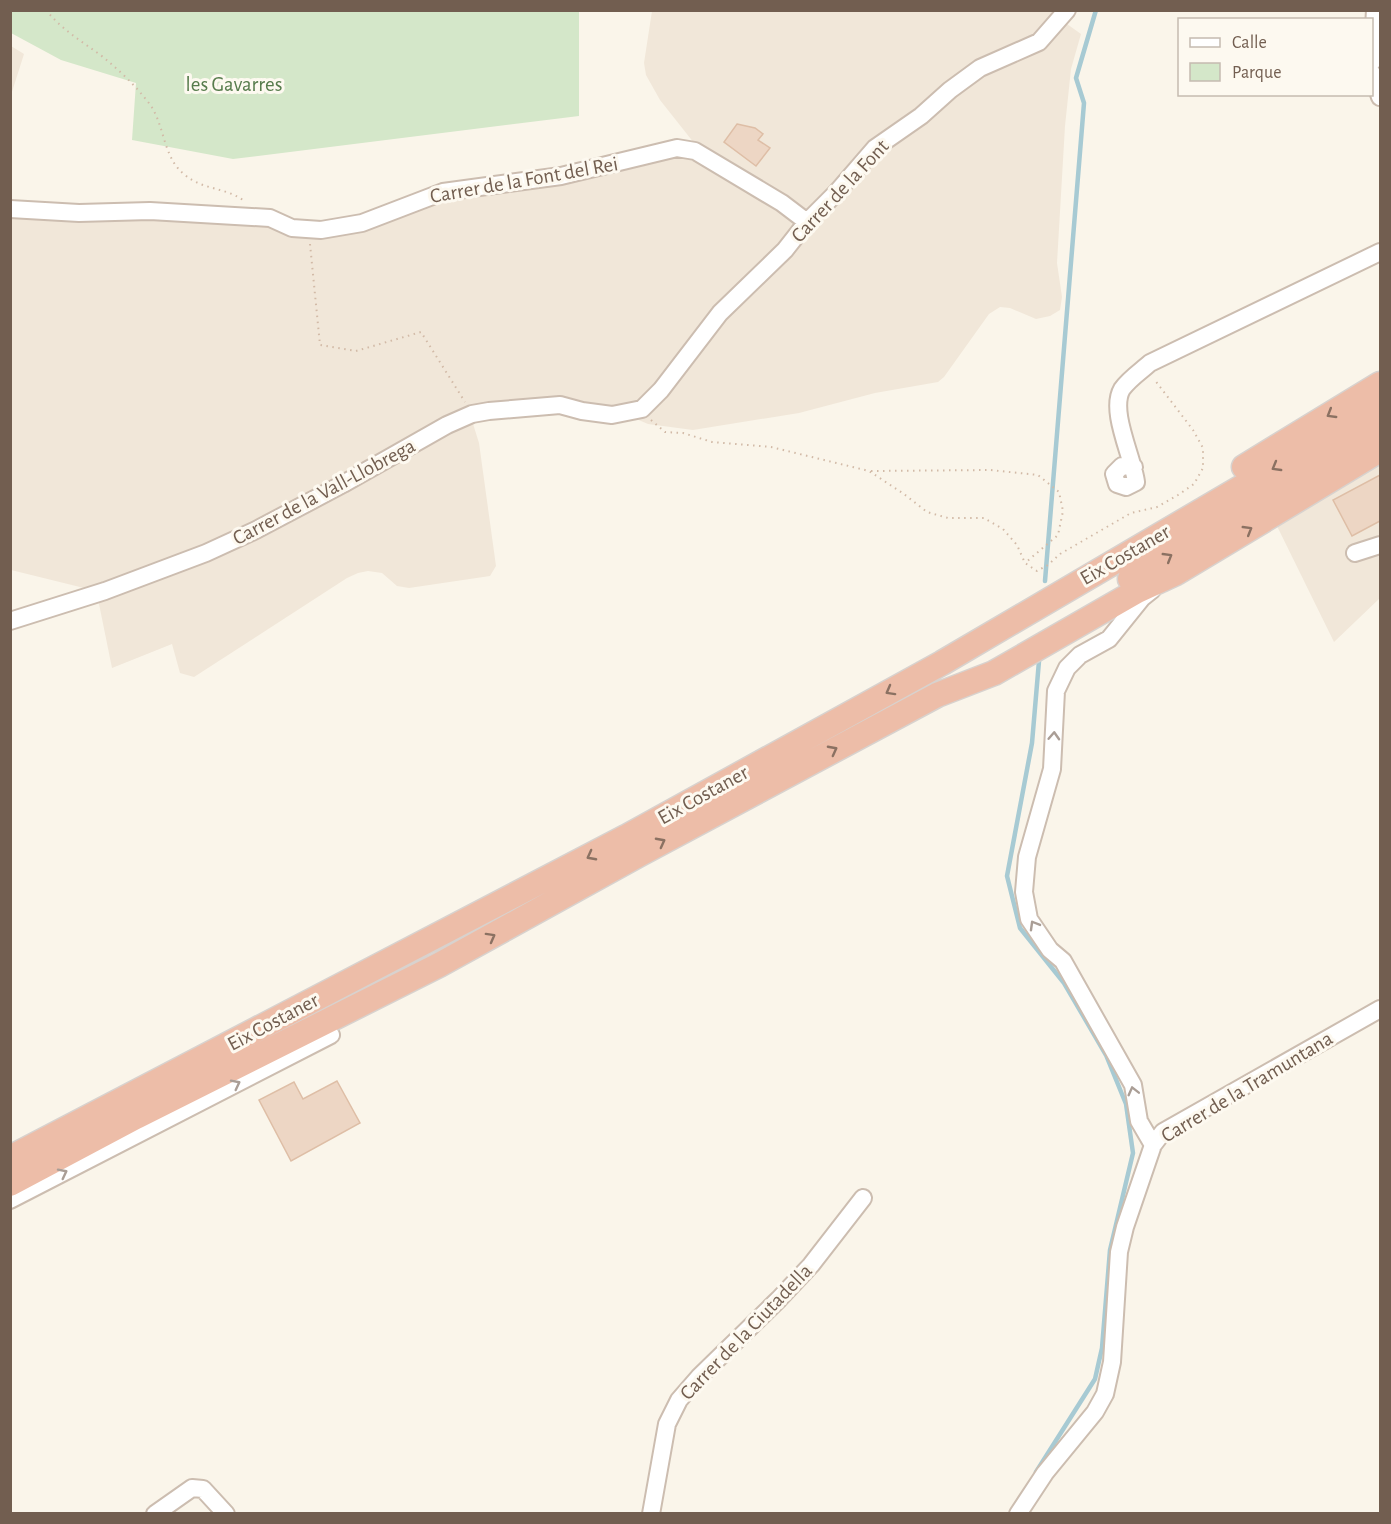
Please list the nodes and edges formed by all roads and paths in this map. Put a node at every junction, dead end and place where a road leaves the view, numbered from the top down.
1 (46, 10) edge
2 (1067, 10) edge
3 (1375, 10) edge
4 (1373, 36) edge
5 (1373, 78) edge
6 (1380, 97) edge
7 (244, 201) dead end
8 (10, 209) edge
9 (807, 222) junction
10 (309, 229) junction
11 (1380, 252) edge
12 (1137, 375) junction
13 (1380, 384) edge
14 (1380, 406) edge
15 (642, 408) junction
16 (472, 414) junction
17 (1380, 429) edge
18 (1380, 450) edge
19 (1134, 467) dead end
20 (869, 471) junction
21 (1380, 545) edge
22 (1355, 553) dead end
23 (1025, 563) junction
24 (1176, 573) junction
25 (10, 621) edge
26 (942, 663) junction
27 (937, 695) junction
28 (557, 873) junction
29 (440, 965) junction
30 (1380, 1009) edge
31 (332, 1035) joint
32 (1153, 1145) junction
33 (10, 1146) edge
34 (10, 1158) edge
35 (10, 1184) edge
36 (863, 1198) dead end
37 (10, 1200) edge
38 (155, 1514) edge
39 (225, 1514) edge
40 (651, 1514) edge
41 (1018, 1514) edge

1 - 7 path
2 - 9 street, Carrer de la Font
3 - 4 street
5 - 6 street
8 - 10 street, Carrer de la Font del Rei
9 - 10 street, Carrer de la Font del Rei
9 - 15 street, Carrer de la Font
10 - 16 path
11 - 12 street
12 - 19 street
12 - 23 path
13 -> 26 highway
14 -> 26 highway, Eix Costaner
15 - 16 street, Carrer de la Vall-Llobrega
15 - 20 path
16 - 25 street, Carrer de la Vall-Llobrega
27 -> 17 highway, Eix Costaner
24 -> 18 highway
20 - 23 path
20 - 23 path
21 - 22 street
24 - 27 highway
32 -> 24 street
26 -> 28 highway, Eix Costaner
29 -> 27 highway
28 - 33 highway
28 - 34 highway, Eix Costaner
29 - 31 highway
29 - 35 highway
30 - 32 street, Carrer de la Tramuntana
37 -> 31 street
32 - 41 street, Carrer de la Tramuntana
36 - 40 street, Carrer de la Ciutadella
38 - 39 street

